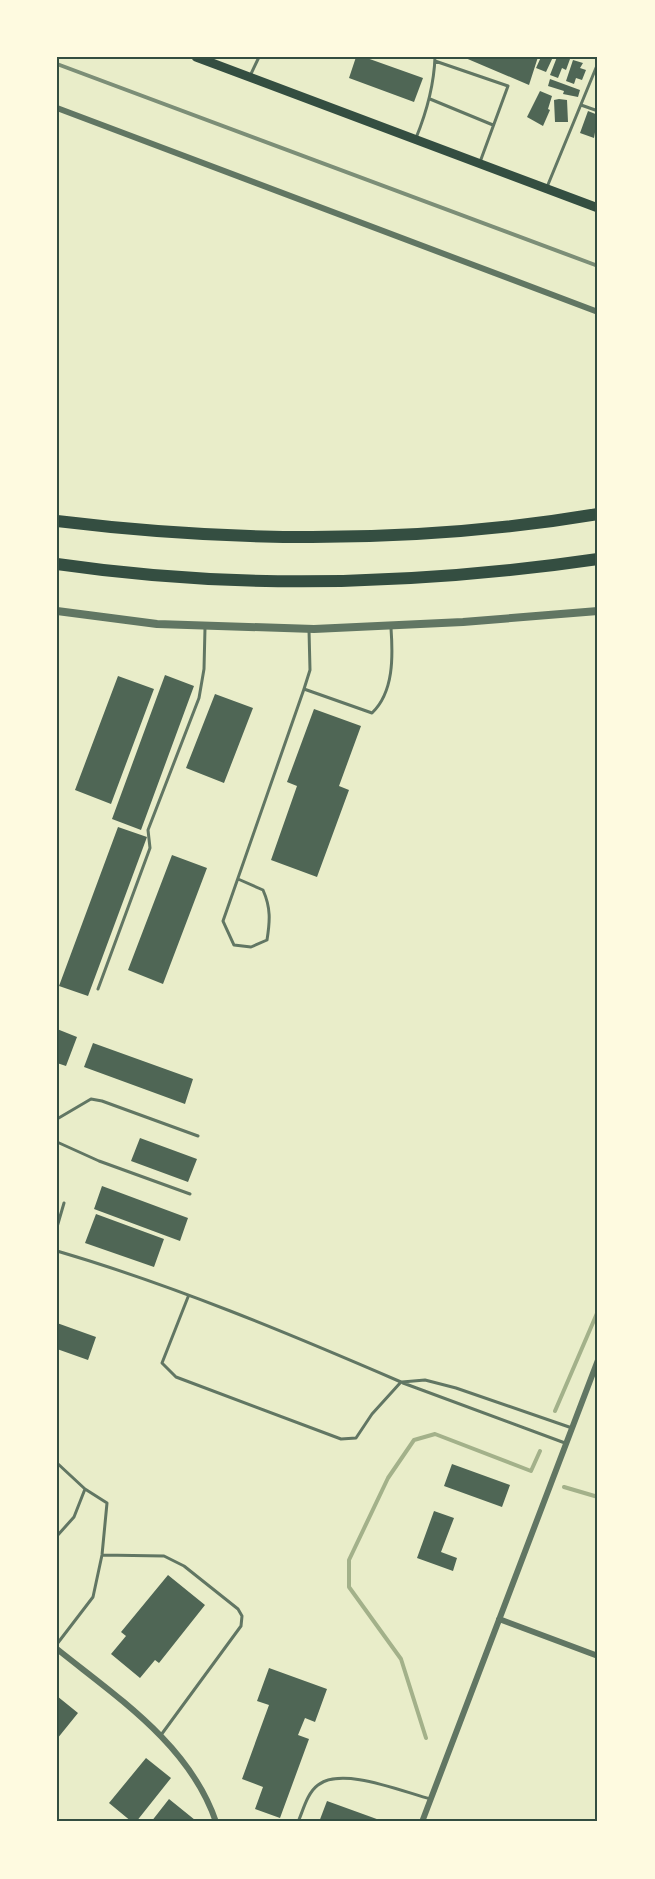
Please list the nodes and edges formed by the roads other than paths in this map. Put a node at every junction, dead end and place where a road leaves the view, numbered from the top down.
1 (197, 57) edge
2 (259, 57) edge
3 (435, 59) edge
4 (598, 63) edge
5 (250, 77) junction
6 (430, 99) junction
7 (581, 105) junction
8 (57, 108) edge
9 (598, 111) edge
10 (493, 125) junction
11 (416, 140) junction
12 (479, 163) junction
13 (546, 188) junction
14 (598, 208) edge
15 (598, 312) edge
16 (598, 514) edge
17 (57, 521) edge
18 (598, 559) edge
19 (57, 564) edge
20 (57, 611) edge
21 (598, 611) edge
22 (391, 625) junction
23 (205, 626) junction
24 (309, 628) junction
25 (304, 689) junction
26 (238, 879) junction
27 (98, 988) dead end
28 (57, 1119) edge
29 (198, 1137) dead end
30 (57, 1142) edge
31 (190, 1194) dead end
32 (64, 1203) dead end
33 (57, 1227) edge
34 (57, 1251) edge
35 (188, 1297) junction
36 (598, 1360) edge
37 (401, 1382) junction
38 (572, 1428) junction
39 (566, 1443) junction
40 (57, 1463) edge
41 (85, 1489) junction
42 (57, 1536) edge
43 (102, 1556) junction
44 (499, 1618) junction
45 (57, 1644) edge
46 (57, 1649) edge
47 (598, 1656) edge
48 (161, 1735) junction
49 (431, 1799) junction
50 (216, 1822) edge
51 (298, 1822) edge
52 (422, 1822) edge

1 - 5 main road
2 - 5 lane
3 - 6 lane
3 - 10 lane
4 - 7 lane
5 - 11 main road
6 - 10 lane
6 - 11 lane
7 - 9 lane
7 - 13 lane
8 - 15 street
10 - 12 lane
11 - 12 main road
12 - 13 main road
13 - 14 main road
16 - 17 highway
18 - 19 highway
20 - 23 street
21 - 22 street
22 - 24 street
22 - 25 lane
23 - 24 street
23 - 27 lane
24 - 25 lane
25 - 26 lane
26 - 26 lane
28 - 29 lane
30 - 31 lane
32 - 33 lane
34 - 35 lane
35 - 37 lane
35 - 37 lane
36 - 38 street
37 - 38 lane
37 - 39 lane
38 - 39 street
39 - 44 street
40 - 41 lane
41 - 42 lane
41 - 43 lane
43 - 45 lane
43 - 48 lane
44 - 47 street
44 - 49 street
46 - 48 street
48 - 50 street
49 - 51 lane
49 - 52 street

